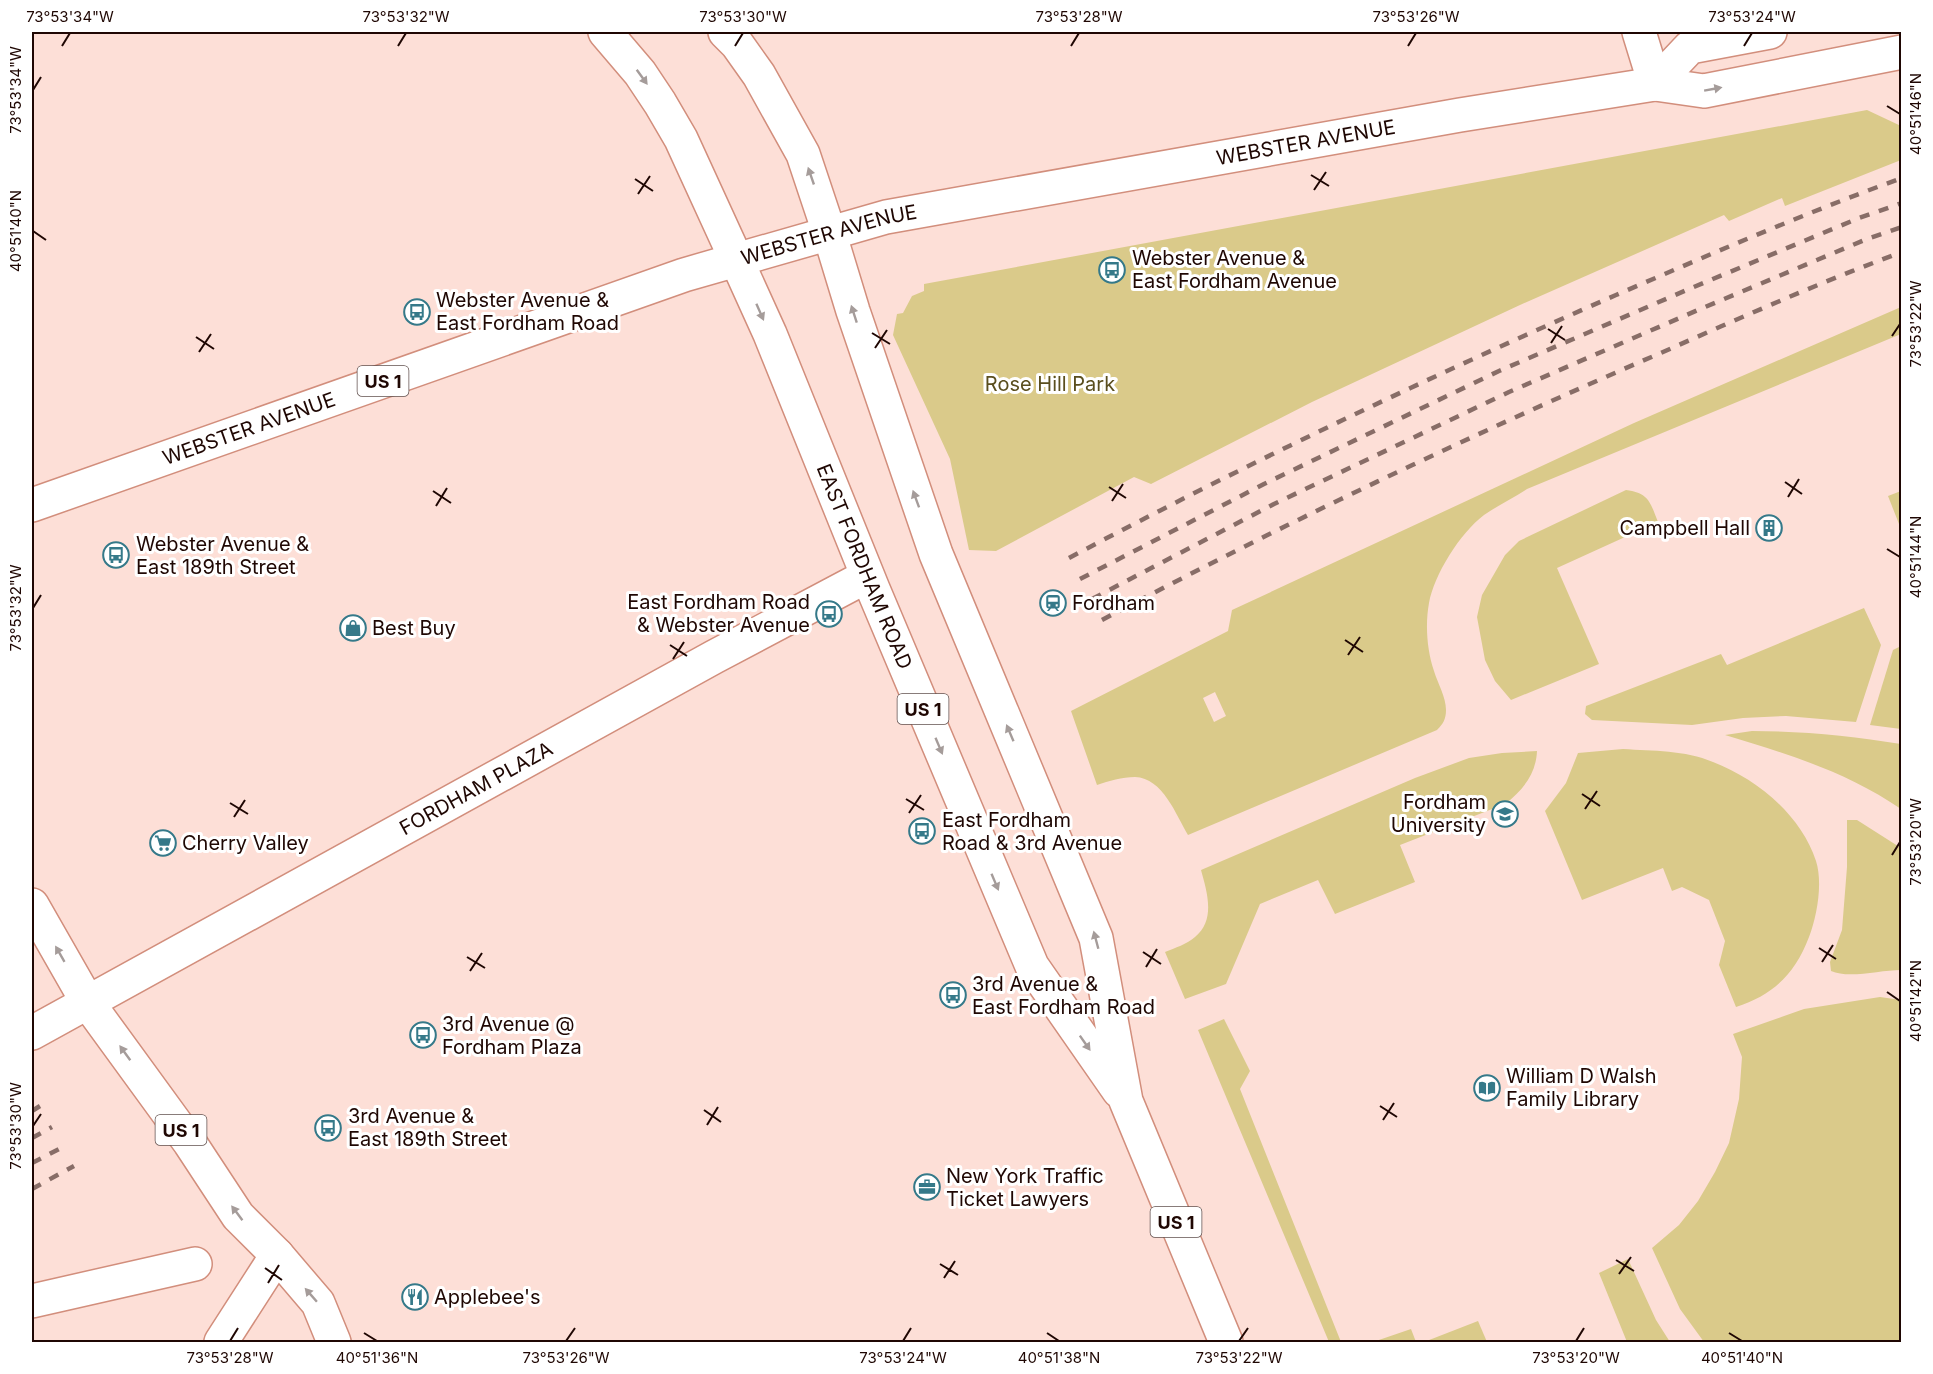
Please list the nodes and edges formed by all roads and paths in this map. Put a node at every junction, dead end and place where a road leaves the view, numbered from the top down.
1 (605, 32) edge
2 (725, 32) edge
3 (1639, 32) edge
4 (1770, 32) edge
5 (1902, 52) edge
6 (1655, 84) junction
7 (829, 232) junction
8 (736, 259) junction
9 (32, 505) edge
10 (867, 576) junction
11 (32, 904) edge
12 (88, 1003) junction
13 (32, 1033) edge
14 (1126, 1101) junction
15 (277, 1255) junction
16 (195, 1264) dead end
17 (32, 1301) edge
18 (221, 1342) edge
19 (334, 1342) edge
20 (1226, 1342) edge

1 -> 8 main road, EAST FORDHAM ROAD / US 1
7 -> 2 main road, EAST FORDHAM ROAD
3 - 6 main road
4 - 6 main road
6 -> 5 main road, WEBSTER AVENUE
6 - 7 main road, WEBSTER AVENUE
7 - 8 main road, WEBSTER AVENUE
14 -> 7 main road, EAST FORDHAM ROAD
8 - 9 main road, WEBSTER AVENUE / US 1
8 -> 10 main road, EAST FORDHAM ROAD / US 1
10 - 12 main road, FORDHAM PLAZA
10 -> 14 main road, EAST FORDHAM ROAD / US 1
12 -> 11 main road, US 1
12 - 13 main road, FORDHAM PLAZA
15 -> 12 main road, US 1
14 - 20 main road, EAST FORDHAM ROAD / US 1
15 - 18 main road
19 -> 15 main road, US 1
16 - 17 main road

